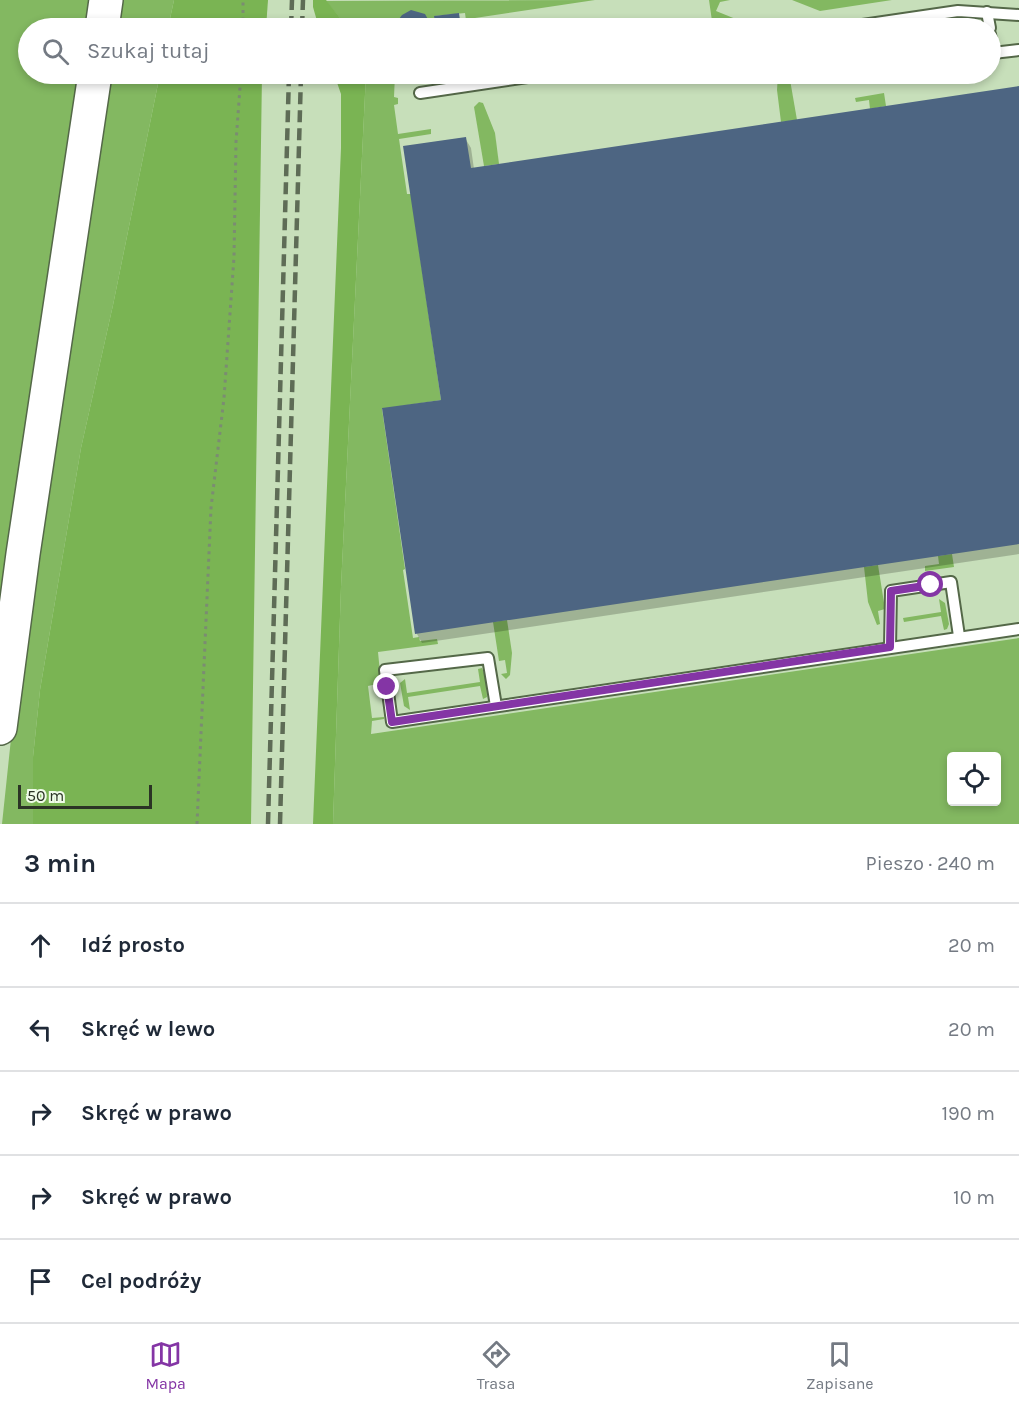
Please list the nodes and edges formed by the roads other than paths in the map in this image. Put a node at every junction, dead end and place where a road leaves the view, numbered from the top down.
1 (106, 0) edge
2 (987, 12) junction
3 (1019, 15) edge
4 (103, 18) edge
5 (910, 18) edge
6 (988, 18) edge
7 (1019, 50) edge
8 (1001, 52) edge
9 (94, 84) edge
10 (481, 84) edge
11 (420, 93) dead end
12 (1019, 629) edge
13 (959, 636) junction
14 (890, 647) junction
15 (496, 706) junction
16 (0, 728) edge

1 - 4 highway
2 - 3 lane
2 - 5 lane
2 - 6 lane
7 - 8 lane
9 - 16 highway
10 - 11 lane
12 - 13 lane
13 - 14 lane
13 - 14 lane
14 - 15 lane
15 - 15 lane

